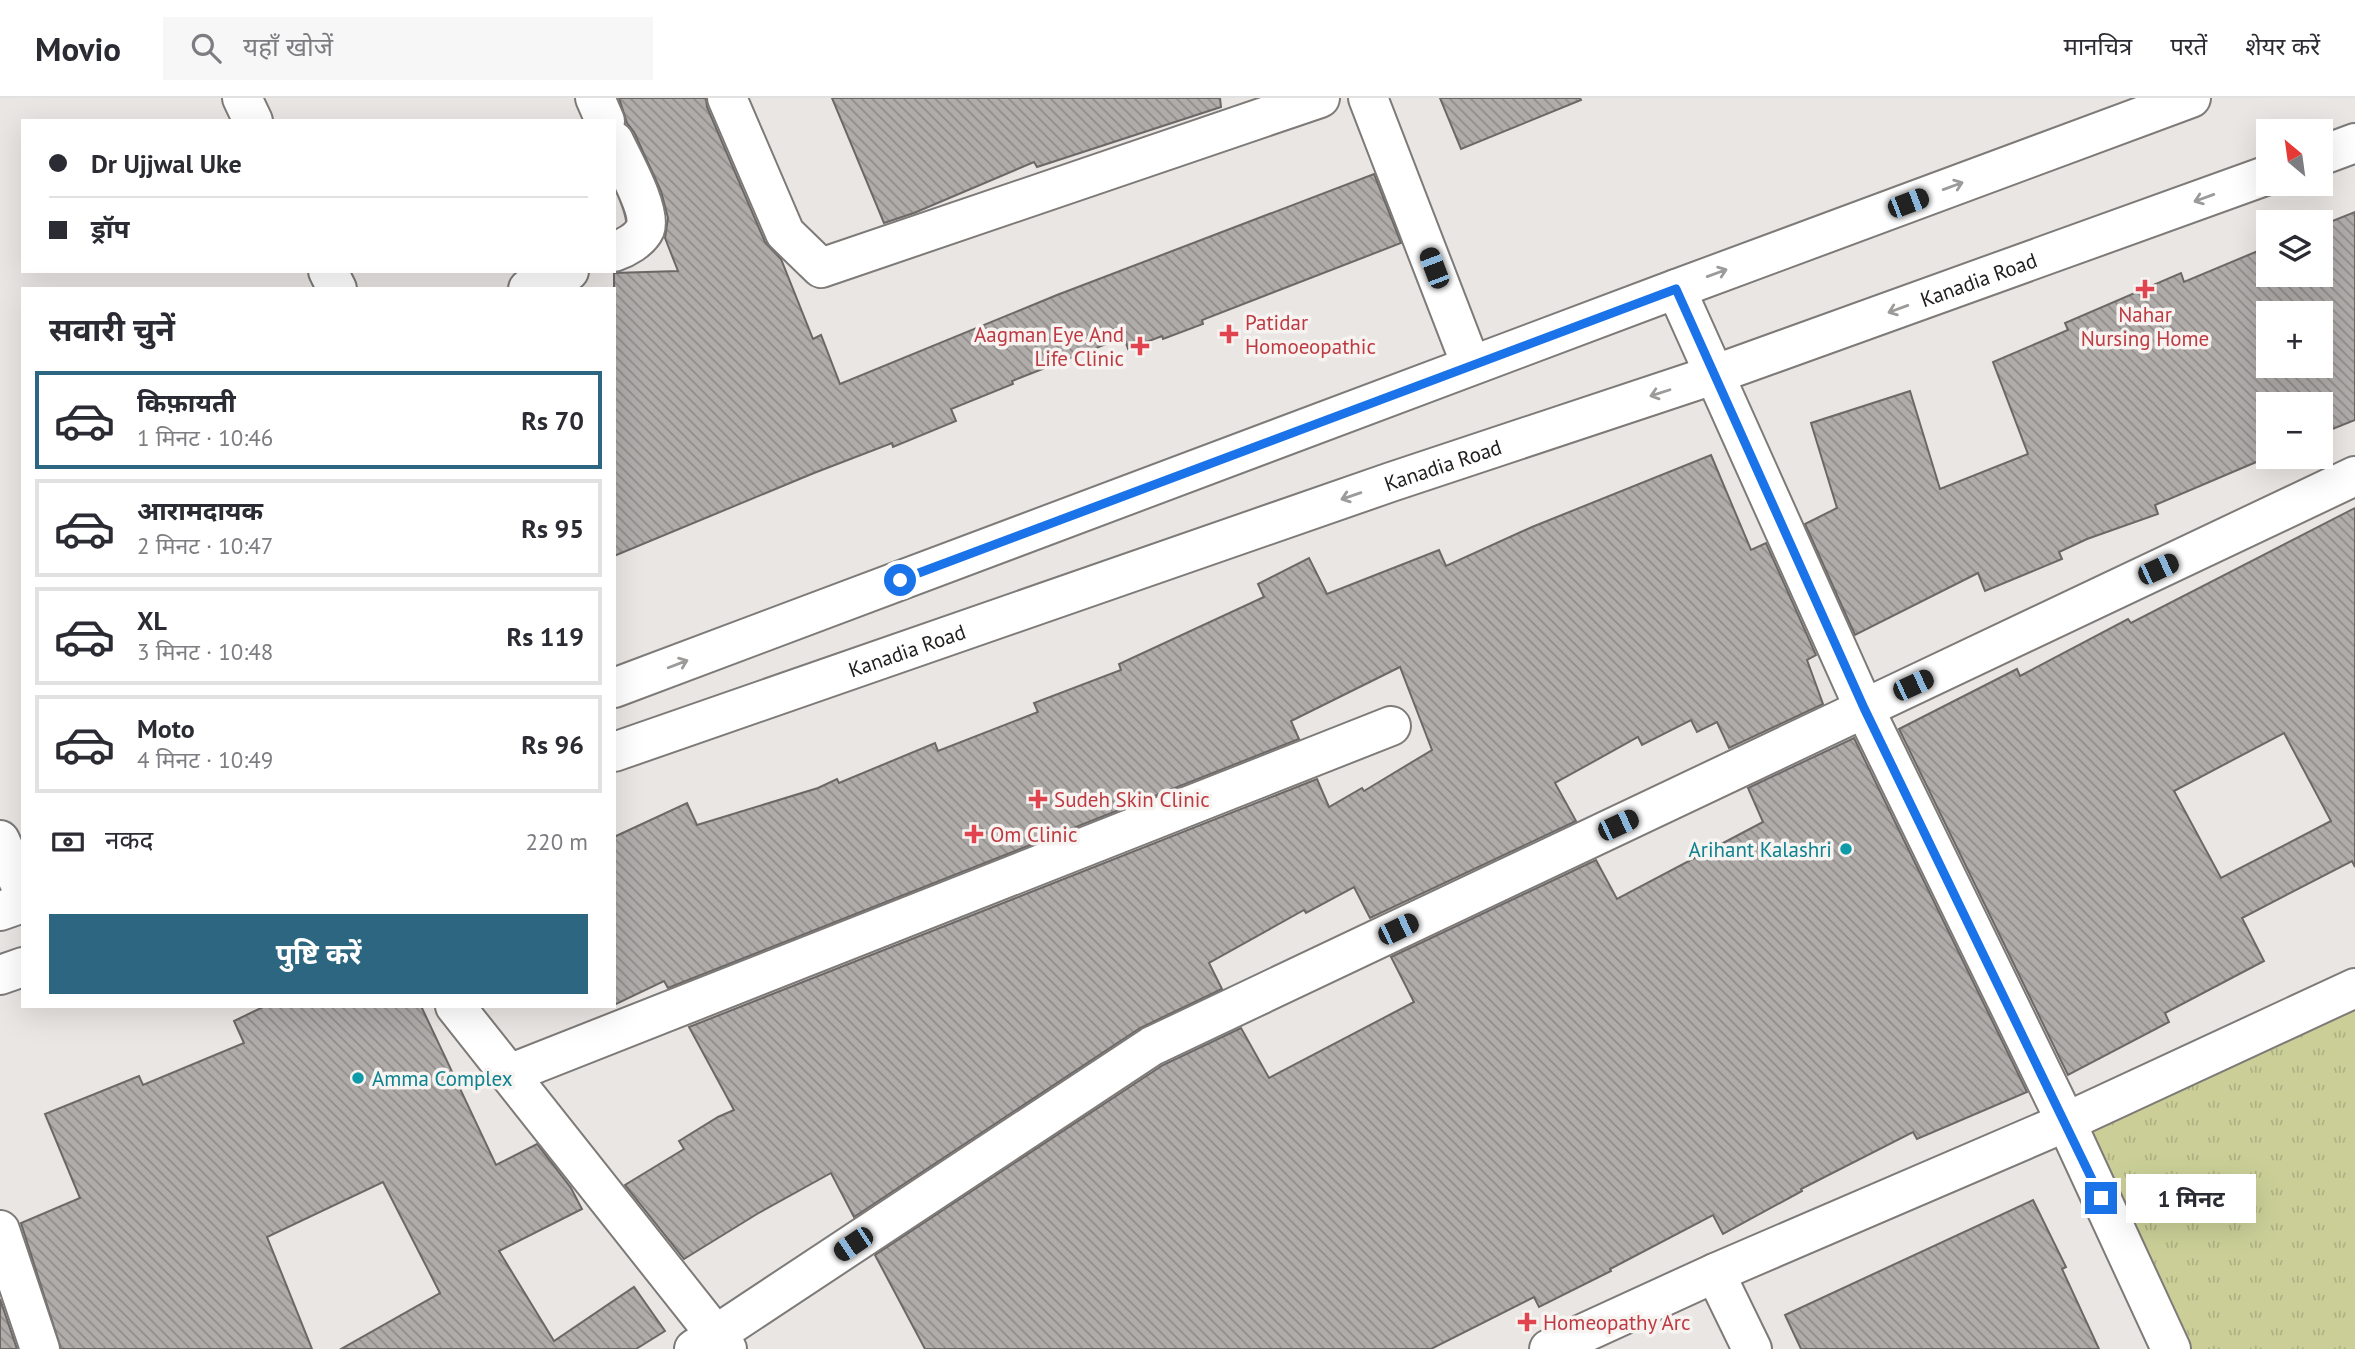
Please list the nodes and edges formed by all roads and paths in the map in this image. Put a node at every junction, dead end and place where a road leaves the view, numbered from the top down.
1 (242, 98) edge
2 (595, 98) edge
3 (727, 98) edge
4 (1320, 98) edge
5 (1368, 98) edge
6 (2191, 98) edge
7 (252, 119) edge
8 (605, 119) edge
9 (2355, 144) edge
10 (616, 145) edge
11 (2333, 152) edge
12 (2256, 179) edge
13 (616, 251) edge
14 (564, 273) edge
15 (533, 287) edge
16 (1676, 289) junction
17 (1471, 366) junction
18 (1713, 376) junction
19 (2355, 476) edge
20 (616, 687) edge
21 (1864, 708) junction
22 (1391, 726) dead end
23 (616, 751) edge
24 (0, 840) edge
25 (21, 887) edge
26 (21, 904) edge
27 (0, 911) edge
28 (21, 968) edge
29 (0, 975) edge
30 (2355, 988) edge
31 (456, 1008) edge
32 (509, 1074) junction
33 (2066, 1122) junction
34 (0, 1230) edge
35 (1715, 1273) junction
36 (712, 1345) edge
37 (40, 1349) edge
38 (1549, 1349) edge
39 (1752, 1349) edge
40 (2171, 1349) edge

1 - 7 street
2 - 8 street
3 - 4 street
5 - 17 street
16 -> 6 street
9 - 11 street
10 - 13 street
12 -> 18 street, Kanadia Road
14 - 15 street
16 - 17 street
16 - 18 street
20 -> 17 street
18 - 21 street
18 -> 23 street, Kanadia Road
19 - 21 street
21 - 33 street
21 - 36 street
22 - 32 street
24 - 25 street
26 - 27 street
28 - 29 street
30 - 33 street
31 - 32 street
32 - 36 street
33 - 35 street
33 - 40 street
34 - 37 street
35 - 38 street
35 - 39 street

